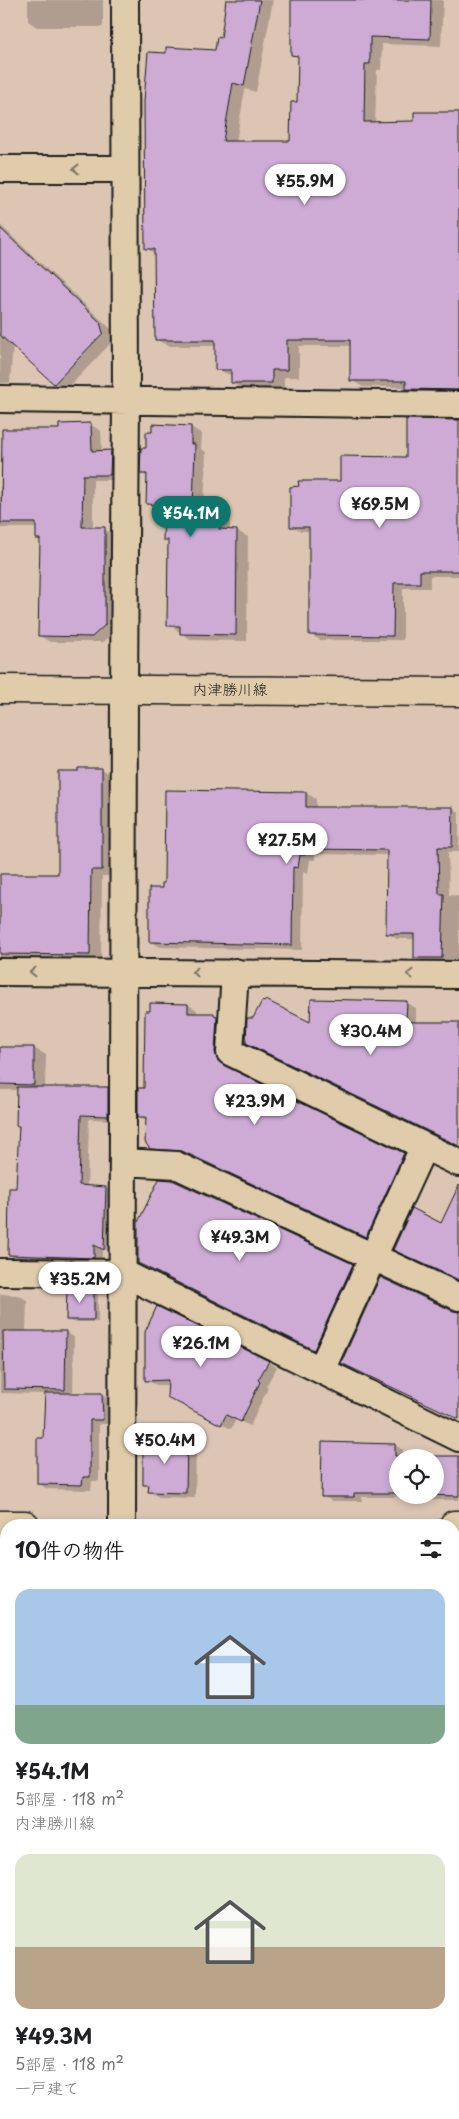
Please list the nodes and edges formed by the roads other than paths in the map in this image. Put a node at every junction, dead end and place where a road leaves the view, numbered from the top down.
1 (125, 0) edge
2 (0, 169) edge
3 (124, 169) junction
4 (0, 399) edge
5 (126, 400) junction
6 (459, 405) edge
7 (0, 689) edge
8 (124, 689) junction
9 (459, 692) edge
10 (0, 972) edge
11 (235, 972) junction
12 (123, 973) junction
13 (459, 974) edge
14 (424, 1146) junction
15 (122, 1162) junction
16 (459, 1163) edge
17 (373, 1257) junction
18 (0, 1272) edge
19 (123, 1272) junction
20 (459, 1297) edge
21 (321, 1370) junction
22 (459, 1438) edge
23 (122, 1519) edge

1 - 3 street
3 -> 2 street
3 - 5 street
4 - 5 street
5 - 6 street
5 - 8 street
7 - 8 main road, 内津勝川線
8 - 9 main road, 内津勝川線
8 - 12 street
12 -> 10 street
11 -> 12 street
13 -> 11 street
11 - 14 street
12 - 15 street
14 - 16 street
14 - 17 street
15 - 17 street
15 - 19 street
17 - 20 street
17 - 21 street
18 - 19 street
19 - 21 street
19 - 23 street
21 - 22 street

